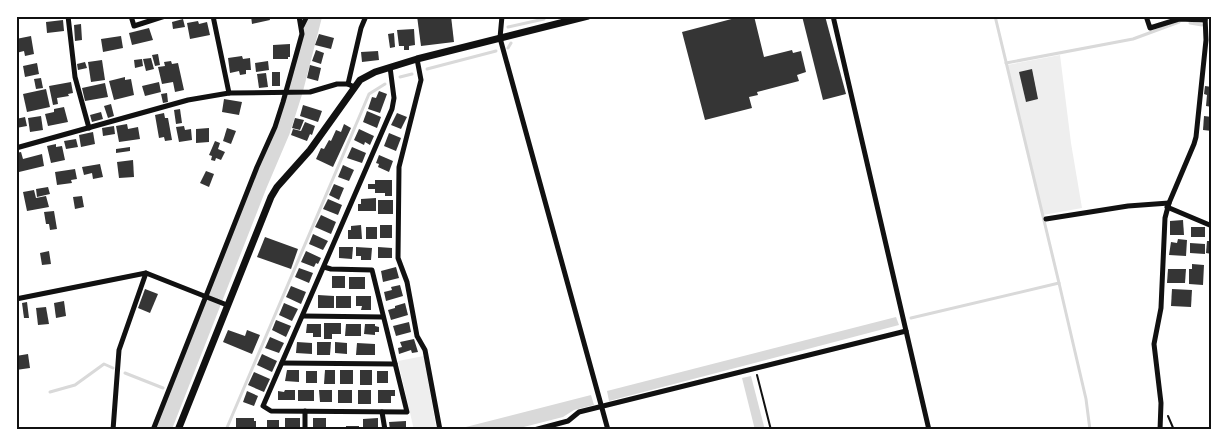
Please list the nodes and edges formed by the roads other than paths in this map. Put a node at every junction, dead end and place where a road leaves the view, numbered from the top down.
1 (68, 16) edge
2 (132, 16) edge
3 (165, 16) edge
4 (213, 16) edge
5 (299, 16) edge
6 (307, 16) edge
7 (366, 16) edge
8 (502, 16) edge
9 (588, 16) edge
10 (833, 16) edge
11 (1146, 16) edge
12 (1205, 18) edge
13 (301, 27) junction
14 (1209, 30) edge
15 (500, 38) junction
16 (417, 59) junction
17 (390, 67) junction
18 (351, 86) junction
19 (229, 93) junction
20 (286, 93) junction
21 (89, 128) junction
22 (16, 148) edge
23 (1168, 205) junction
24 (1046, 219) dead end
25 (1212, 226) edge
26 (324, 267) junction
27 (146, 274) junction
28 (206, 297) junction
29 (16, 299) edge
30 (227, 306) junction
31 (303, 316) junction
32 (383, 317) junction
33 (906, 331) junction
34 (282, 363) junction
35 (395, 364) junction
36 (602, 406) junction
37 (305, 411) junction
38 (382, 412) junction
39 (113, 430) edge
40 (153, 430) edge
41 (178, 430) edge
42 (305, 430) edge
43 (385, 430) edge
44 (440, 430) edge
45 (534, 430) edge
46 (608, 430) edge
47 (929, 430) edge
48 (1160, 430) edge

1 - 21 street
2 - 3 street
4 - 19 street
5 - 13 street
6 - 13 street
7 - 18 street
8 - 15 street
9 - 15 main road
10 - 33 street
11 - 12 street
12 - 14 street
13 - 20 street
14 - 23 street
15 - 16 main road
15 - 36 street
16 - 17 main road
16 - 44 street
17 - 18 main road
17 - 26 street
18 - 20 street
18 - 30 main road
19 - 20 street
19 - 21 street
20 - 28 street
21 - 22 street
23 - 24 street
23 - 25 street
23 - 48 street
26 - 31 street
26 - 32 street
27 - 28 street
27 - 29 street
27 - 39 street
28 - 30 street
28 - 40 street
30 - 41 main road
31 - 32 street
31 - 34 street
32 - 35 street
33 - 36 street
33 - 47 street
34 - 35 street
34 - 37 street
35 - 38 street
36 - 45 street
36 - 46 street
37 - 38 street
37 - 42 street
38 - 43 street

